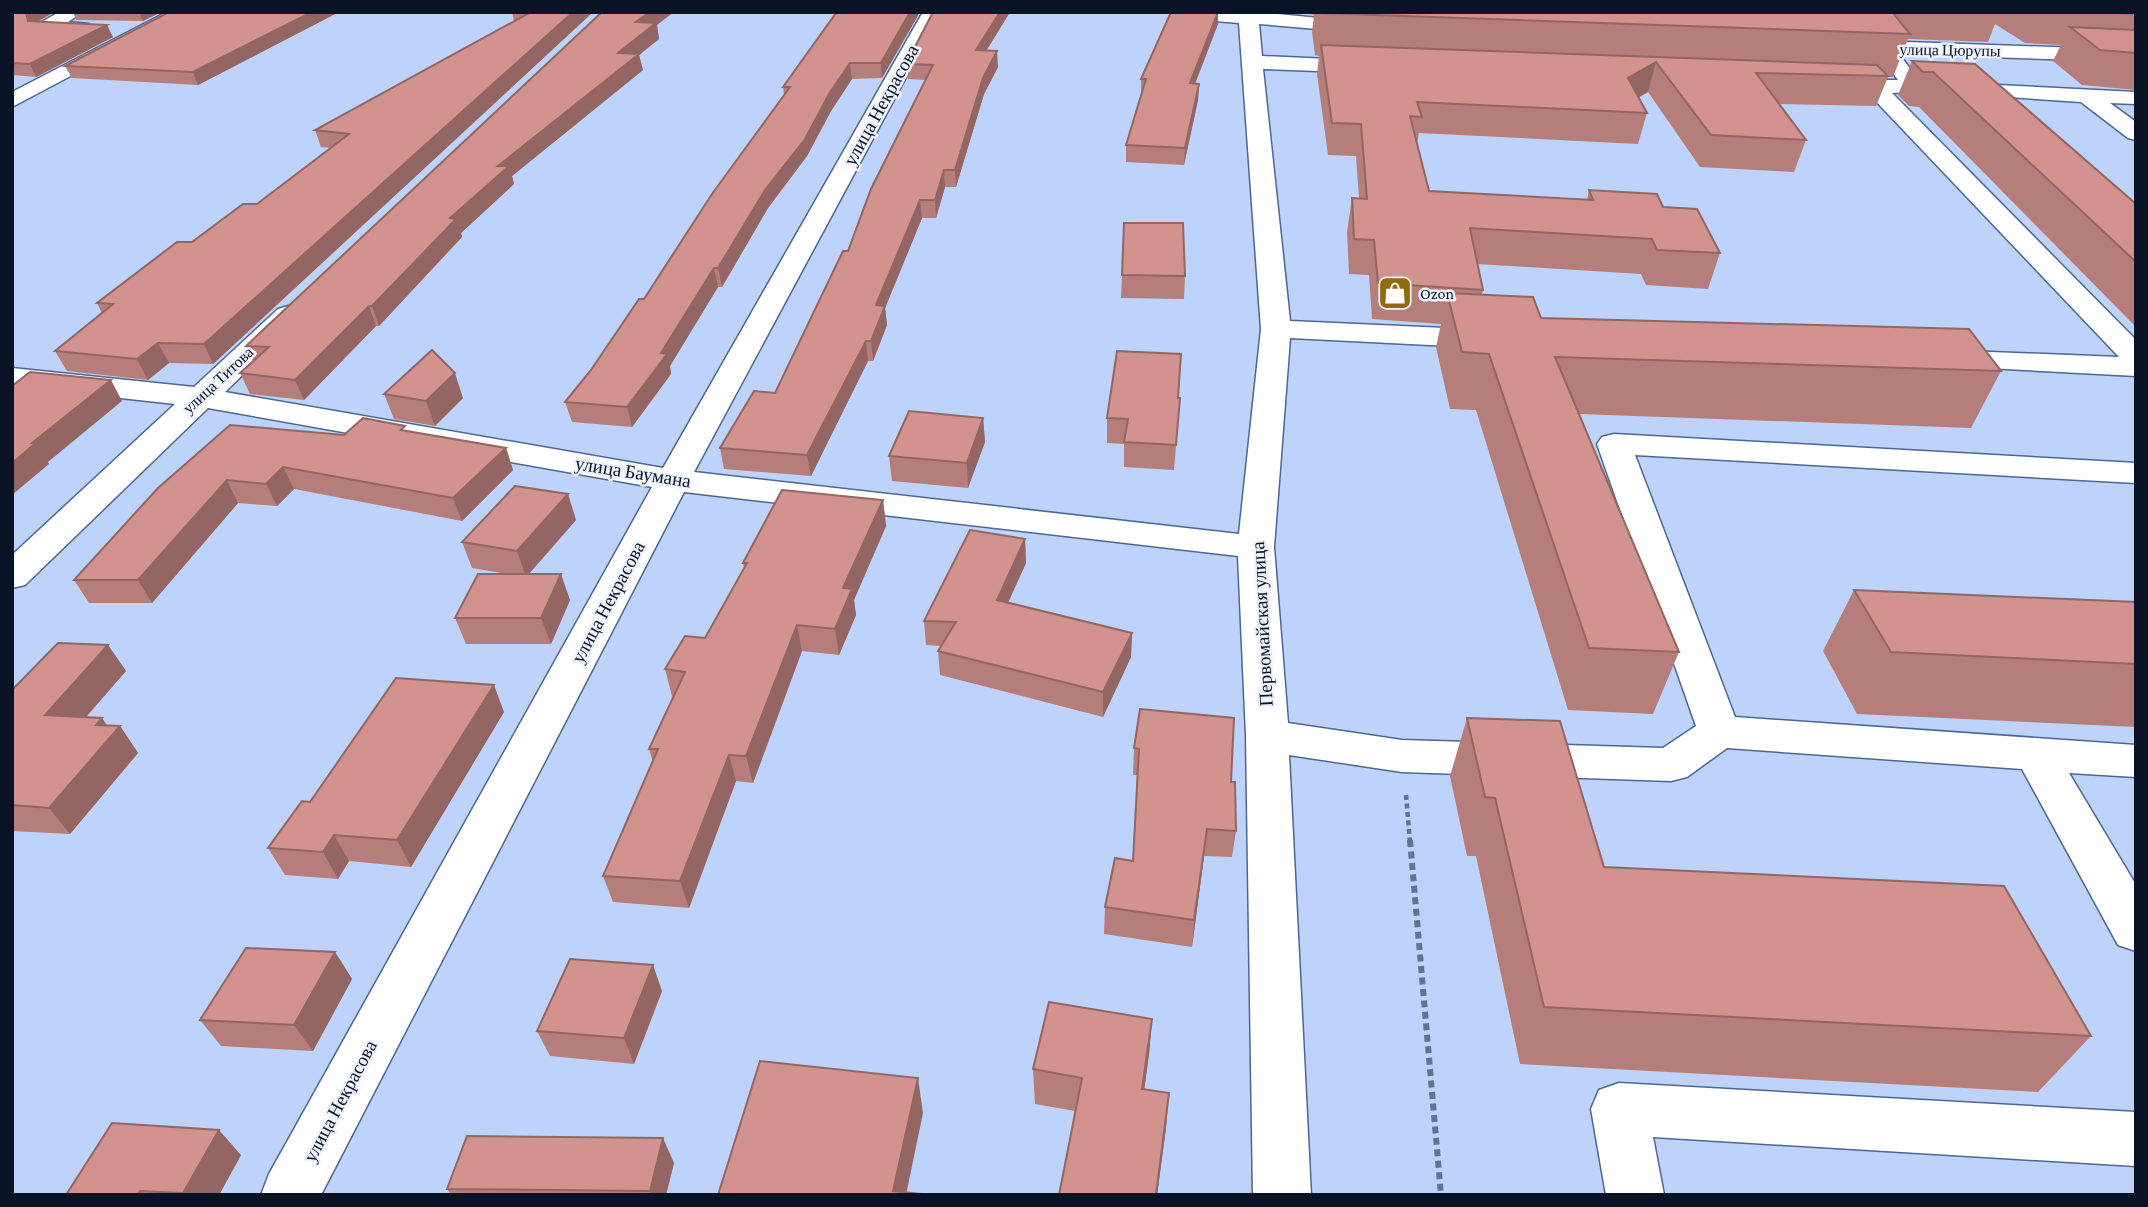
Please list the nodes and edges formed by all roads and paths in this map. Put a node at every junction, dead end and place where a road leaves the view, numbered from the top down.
1 (74, 12) edge
2 (182, 12) edge
3 (932, 12) edge
4 (1178, 12) edge
5 (1248, 16) edge
6 (1382, 28) dead end
7 (1983, 28) dead end
8 (147, 30) junction
9 (1831, 46) edge
10 (1885, 48) junction
11 (2018, 51) junction
12 (2136, 56) edge
13 (1252, 62) junction
14 (1390, 68) edge
15 (1804, 85) edge
16 (1874, 87) junction
17 (1913, 87) junction
18 (2087, 96) junction
19 (2136, 98) edge
20 (12, 101) edge
21 (2136, 133) edge
22 (303, 301) edge
23 (1276, 329) junction
24 (1523, 340) edge
25 (1909, 357) edge
26 (2134, 366) edge
27 (12, 377) edge
28 (201, 397) junction
29 (2136, 473) edge
30 (673, 480) junction
31 (1256, 547) junction
32 (12, 576) edge
33 (1719, 732) junction
34 (1268, 736) junction
35 (1402, 756) junction
36 (2037, 756) junction
37 (2136, 761) edge
38 (2136, 930) edge
39 (2136, 1139) edge
40 (290, 1195) edge
41 (1282, 1195) edge
42 (1441, 1195) edge
43 (1635, 1195) edge

1 - 8 street
2 - 8 street
3 - 30 street, улица Некрасова
4 - 5 street
5 - 6 street
5 - 13 street, Первомайская улица
7 - 11 street
8 - 20 street
9 - 10 street, улица Цюрупы
10 - 11 street, улица Цюрупы
10 - 17 street
11 - 12 street, улица Цюрупы
13 - 14 street
13 - 23 street, Первомайская улица
15 - 16 street
16 - 17 street
16 - 26 street
17 - 18 street
18 - 19 street
18 - 21 street
22 - 28 street, улица Титова
23 - 24 street
23 - 31 street, Первомайская улица
25 - 26 street
27 - 28 street, улица Баумана
28 - 30 street, улица Баумана
28 - 32 street, улица Титова
29 - 33 street
30 - 31 street, улица Баумана
30 - 40 street, улица Некрасова
31 - 34 street, Первомайская улица
33 - 35 street
33 - 36 street
34 - 35 street
34 - 41 street, Первомайская улица
35 - 42 path
36 - 37 street
36 - 38 street
39 - 43 street

